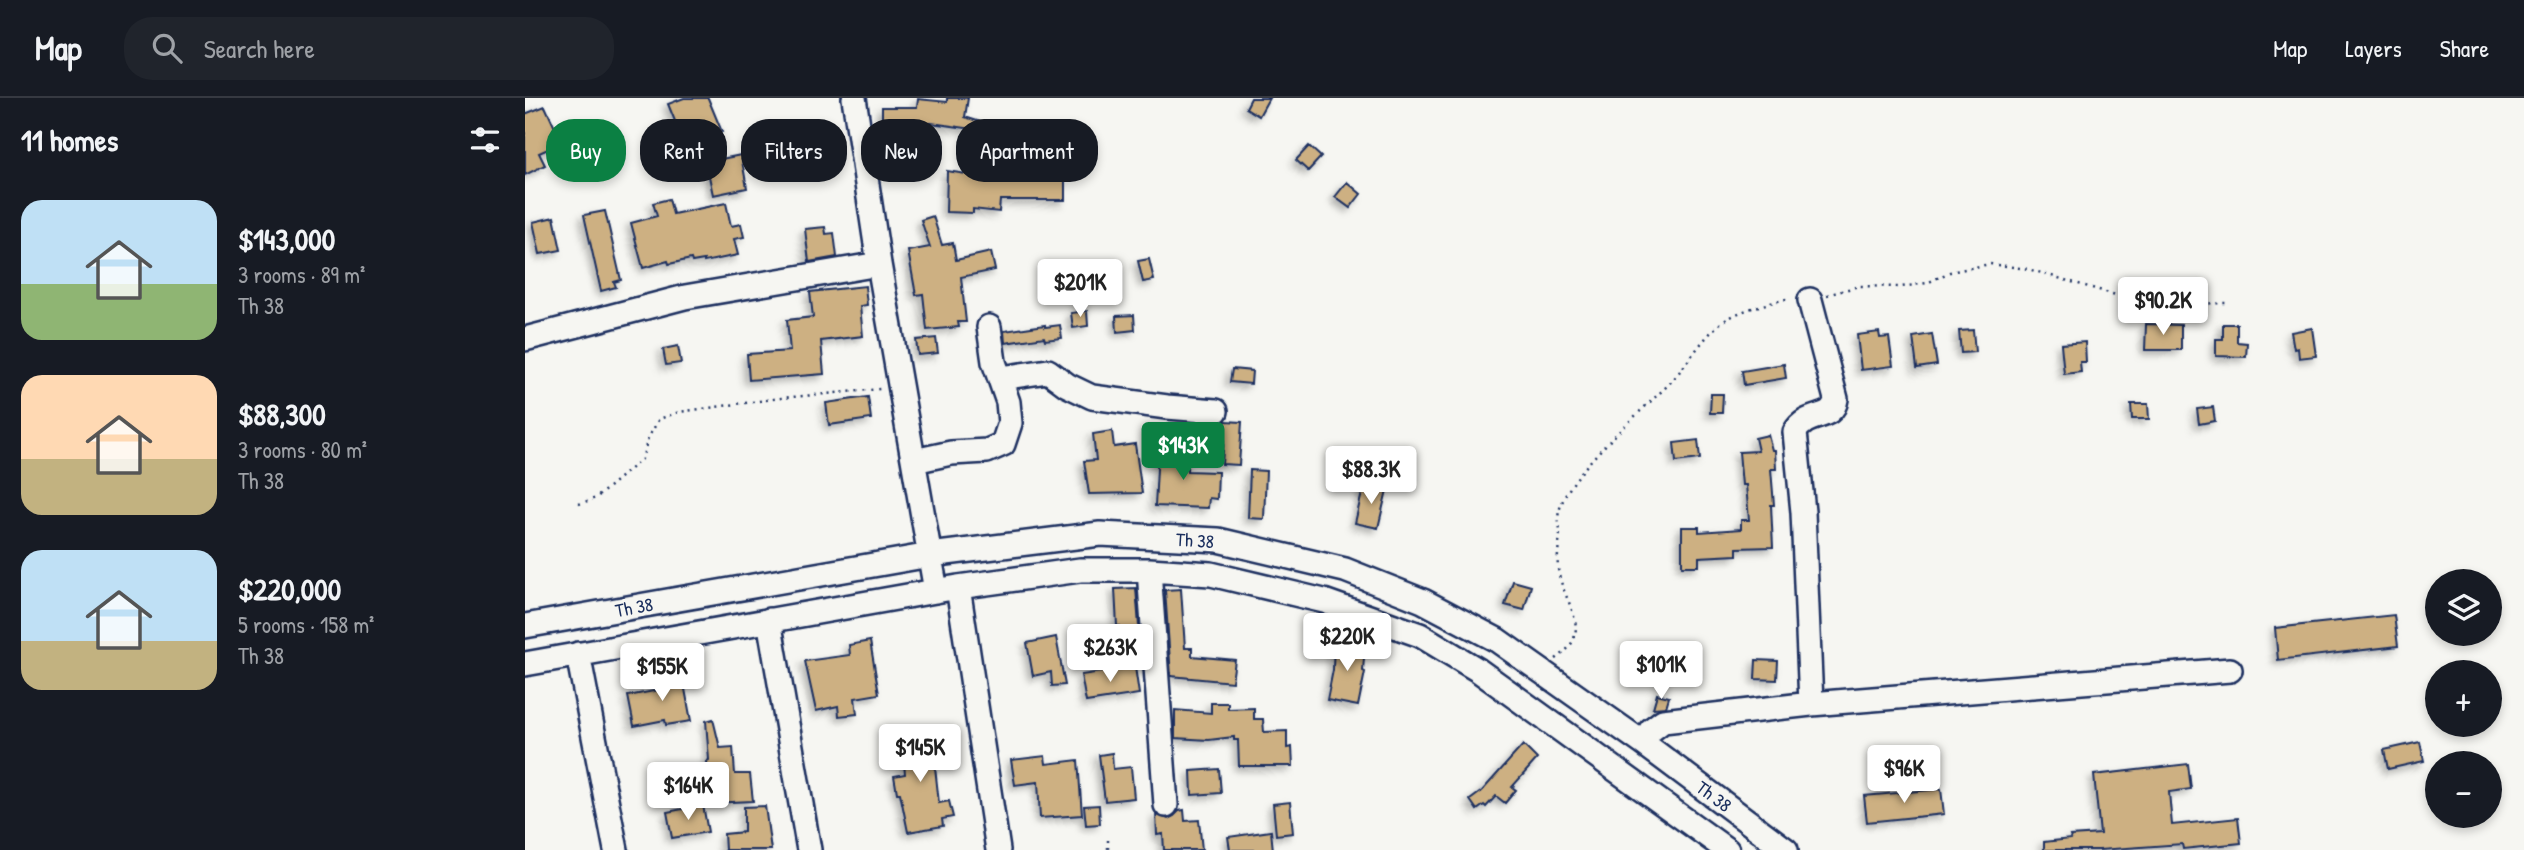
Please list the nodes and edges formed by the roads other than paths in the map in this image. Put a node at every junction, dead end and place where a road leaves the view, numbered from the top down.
1 (855, 98) edge
2 (879, 264) junction
3 (1810, 300) road end
4 (989, 327) dead end
5 (525, 339) edge
6 (1000, 378) junction
7 (1216, 411) dead end
8 (914, 461) junction
9 (930, 555) junction
10 (1149, 570) junction
11 (947, 589) junction
12 (769, 621) junction
13 (525, 626) edge
14 (578, 654) junction
15 (525, 664) edge
16 (2230, 670) dead end
17 (1811, 704) junction
18 (1643, 743) junction
19 (1166, 805) dead end
20 (616, 850) edge
21 (809, 850) edge
22 (998, 850) edge
23 (1727, 850) edge
24 (1786, 850) edge

1 - 2 street
2 - 5 street
2 - 8 street
3 - 17 street
4 - 6 street
6 - 7 street
6 - 8 street
8 - 9 street
9 - 11 street
9 - 13 street, Th 38
9 - 18 street, Th 38
10 - 11 street, Th 38
10 - 19 street
10 - 23 street, Th 38
11 - 12 street, Th 38
11 - 22 street
12 - 14 street, Th 38
12 - 21 street
14 - 15 street, Th 38
14 - 20 street
16 - 17 street
17 - 18 street
18 - 24 street, Th 38

